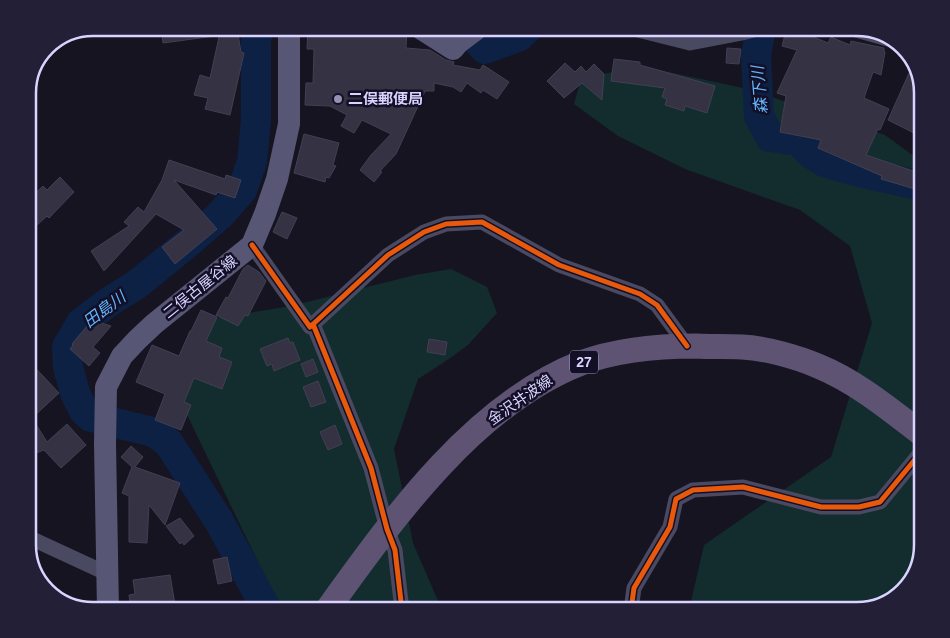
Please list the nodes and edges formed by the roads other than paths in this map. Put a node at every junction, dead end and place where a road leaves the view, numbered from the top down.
1 (289, 36) edge
2 (433, 36) edge
3 (467, 36) edge
4 (664, 36) edge
5 (725, 36) edge
6 (252, 245) junction
7 (313, 324) junction
8 (687, 346) junction
9 (914, 428) edge
10 (914, 461) edge
11 (387, 529) junction
12 (36, 541) edge
13 (108, 574) junction
14 (108, 602) edge
15 (332, 602) edge
16 (401, 602) edge
17 (632, 602) edge

1 - 6 main road, 二俣古屋谷線
2 - 3 main road
4 - 5 street
6 - 7 street
6 - 13 main road, 二俣古屋谷線
7 - 8 street
7 - 11 street
8 - 9 main road, 金沢井波線 / 27
8 - 11 main road, 金沢井波線 / 27
10 - 17 street
11 - 15 main road, 金沢井波線 / 27
11 - 16 street
12 - 13 street
13 - 14 main road

